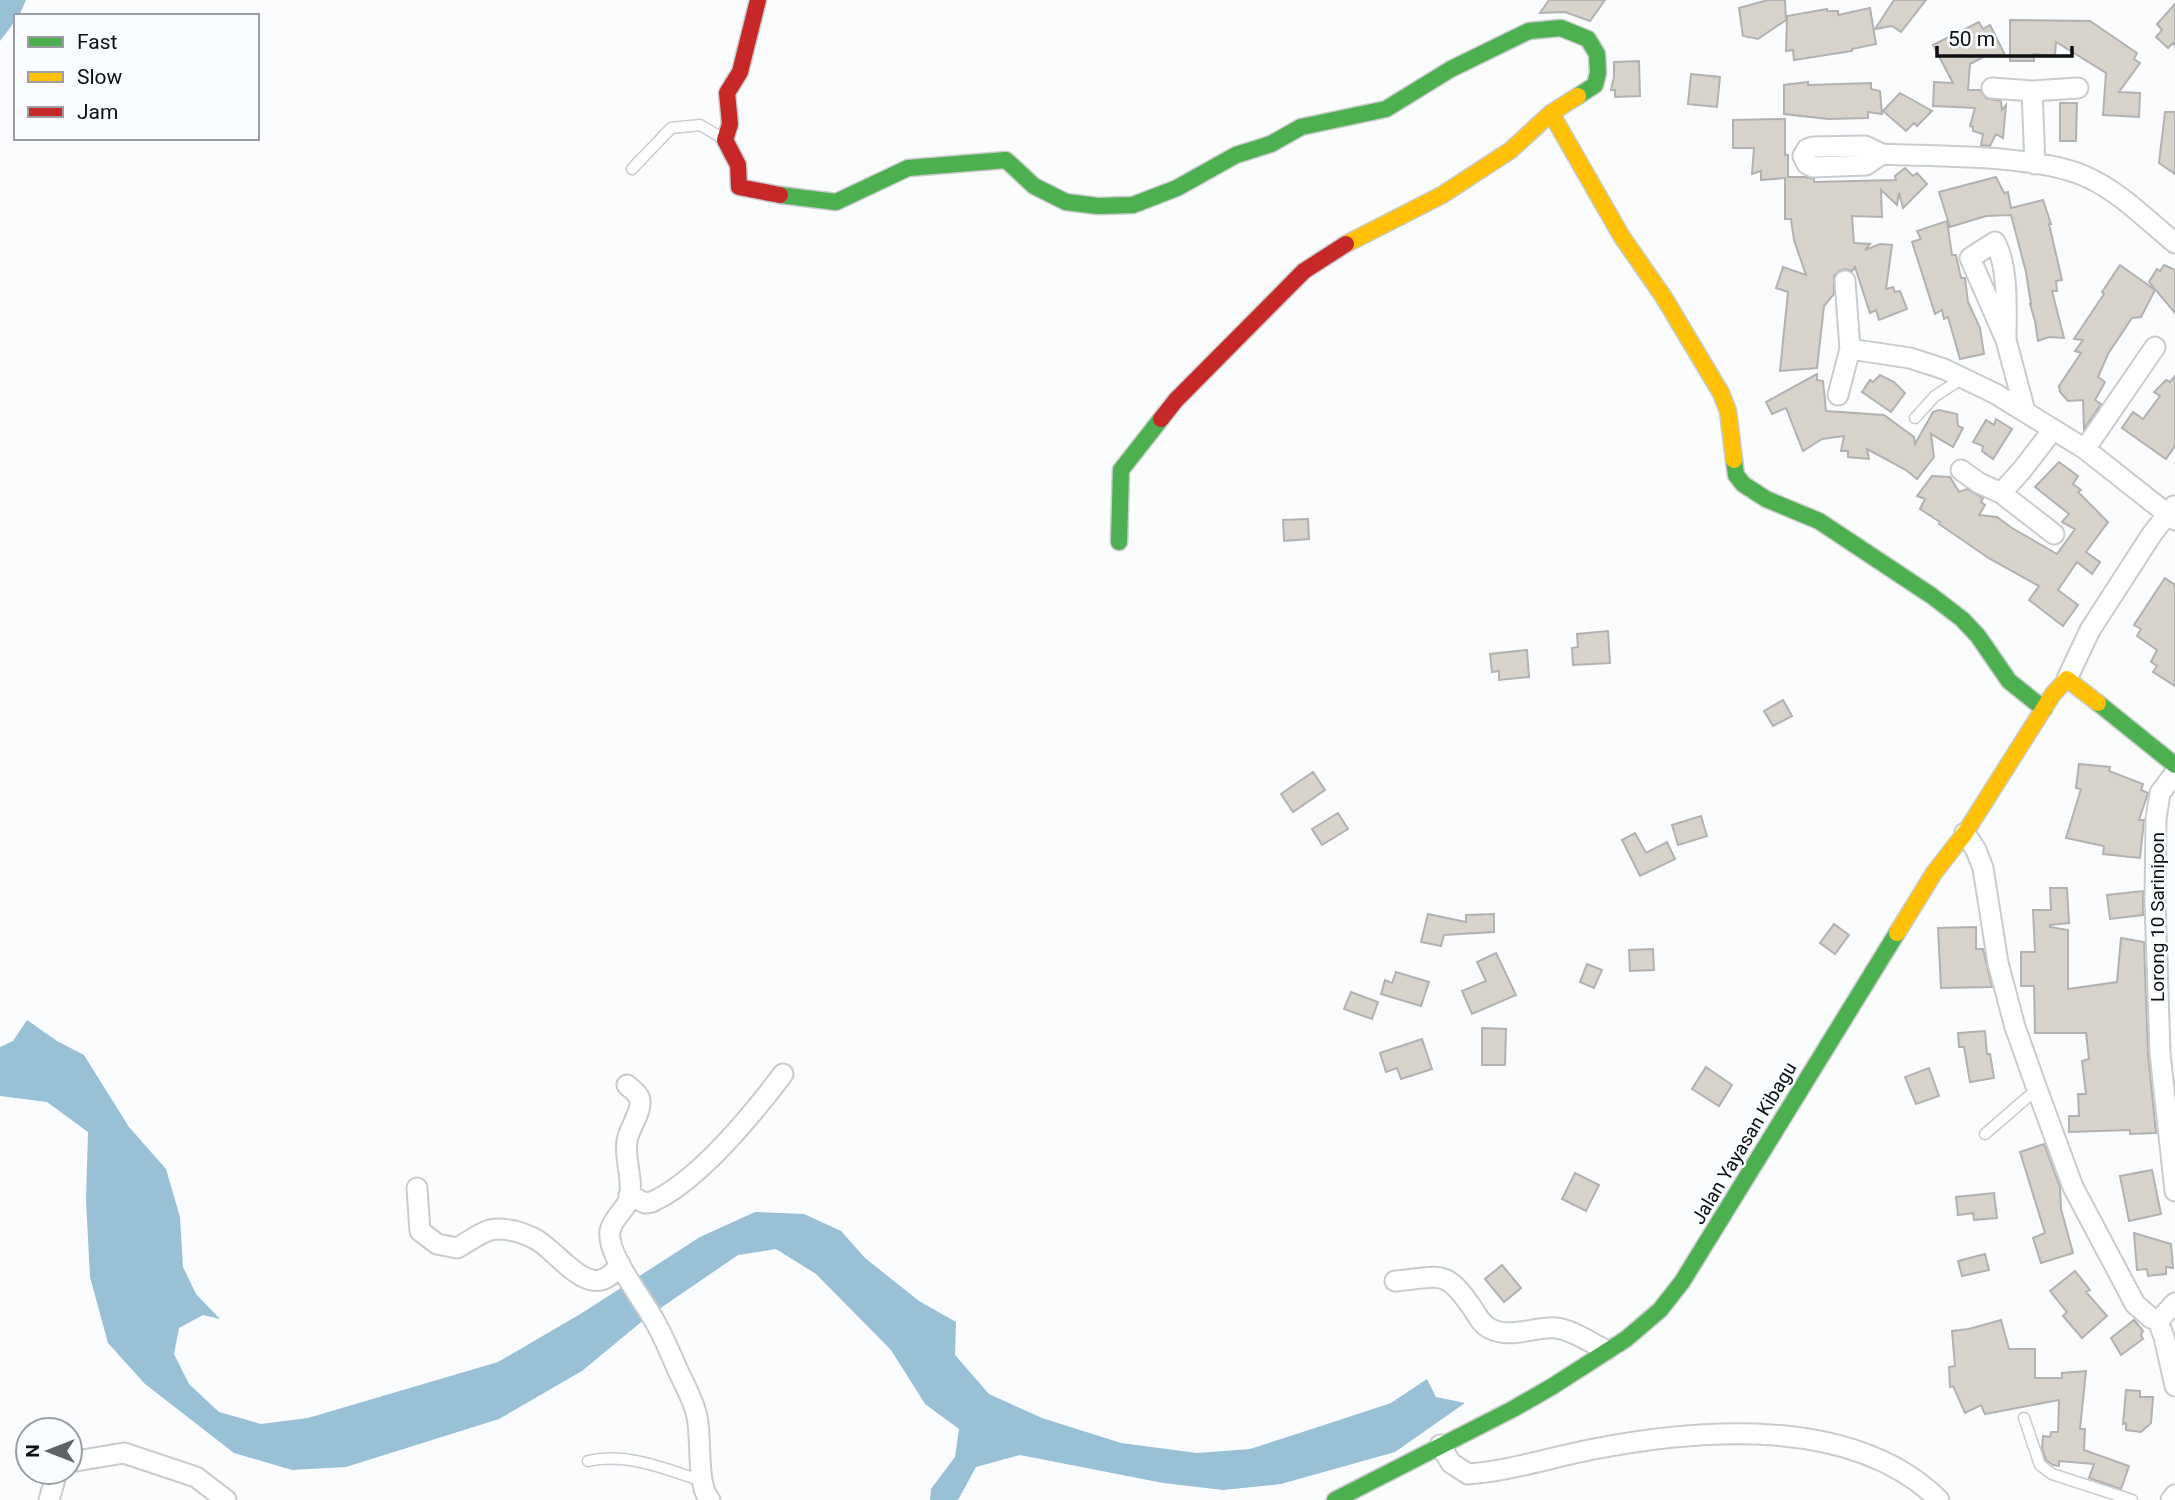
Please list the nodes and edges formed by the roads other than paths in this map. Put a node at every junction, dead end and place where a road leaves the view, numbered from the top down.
1 (758, 0) edge
2 (1992, 88) dead end
3 (2078, 88) dead end
4 (2032, 92) junction
5 (1551, 113) junction
6 (725, 139) junction
7 (1882, 155) dead end
8 (2035, 164) junction
9 (632, 169) dead end
10 (2175, 243) edge
11 (1845, 281) dead end
12 (2006, 340) dead end
13 (2155, 347) dead end
14 (1850, 349) junction
15 (1964, 378) junction
16 (1838, 395) dead end
17 (2025, 411) junction
18 (1915, 418) dead end
19 (2052, 431) junction
20 (2085, 449) junction
21 (1961, 470) dead end
22 (2001, 493) junction
23 (2173, 513) edge
24 (2054, 534) dead end
25 (1119, 542) dead end
26 (2067, 678) junction
27 (2044, 709) junction
28 (2175, 765) edge
29 (2175, 773) edge
30 (1965, 833) junction
31 (783, 1074) dead end
32 (627, 1085) dead end
33 (2037, 1089) junction
34 (1985, 1134) dead end
35 (417, 1188) dead end
36 (2175, 1191) edge
37 (629, 1195) junction
38 (624, 1270) junction
39 (1395, 1282) dead end
40 (2175, 1303) edge
41 (2158, 1321) junction
42 (1606, 1350) junction
43 (2175, 1386) edge
44 (2024, 1418) dead end
45 (1440, 1445) junction
46 (84, 1460) edge
47 (588, 1461) dead end
48 (703, 1481) junction
49 (2175, 1495) edge
50 (226, 1500) edge
51 (710, 1500) edge
52 (1335, 1500) edge
53 (1939, 1500) edge
54 (2132, 1500) edge
55 (2171, 1500) edge

1 - 6 street
2 - 4 street
3 - 4 street
4 - 8 street
5 - 6 street
5 - 25 street
5 - 27 street
6 - 9 lane
7 - 8 street
8 - 10 street
11 - 14 street
12 - 17 street
13 - 20 street
14 - 15 street
14 - 16 street
15 - 17 street
15 - 18 lane
17 - 19 street
19 - 20 street
19 - 22 street
20 - 23 street
21 - 22 street
22 - 24 street
23 - 26 street
26 - 27 street, Jalan Yayasan Kibagu
26 - 28 street
27 - 30 street, Jalan Yayasan Kibagu
29 - 36 street, Lorong 10 Sarinipon
30 - 33 street
30 - 42 street, Jalan Yayasan Kibagu
31 - 37 street
32 - 37 street
33 - 34 lane
33 - 41 street
35 - 38 street
37 - 38 street
38 - 48 street
39 - 42 street
40 - 41 street
41 - 43 street
42 - 45 street, Jalan Yayasan Kibagu
44 - 54 lane
45 - 52 street, Jalan Yayasan Kibagu
45 - 53 street
46 - 50 street
47 - 48 lane
48 - 51 street
49 - 55 street

